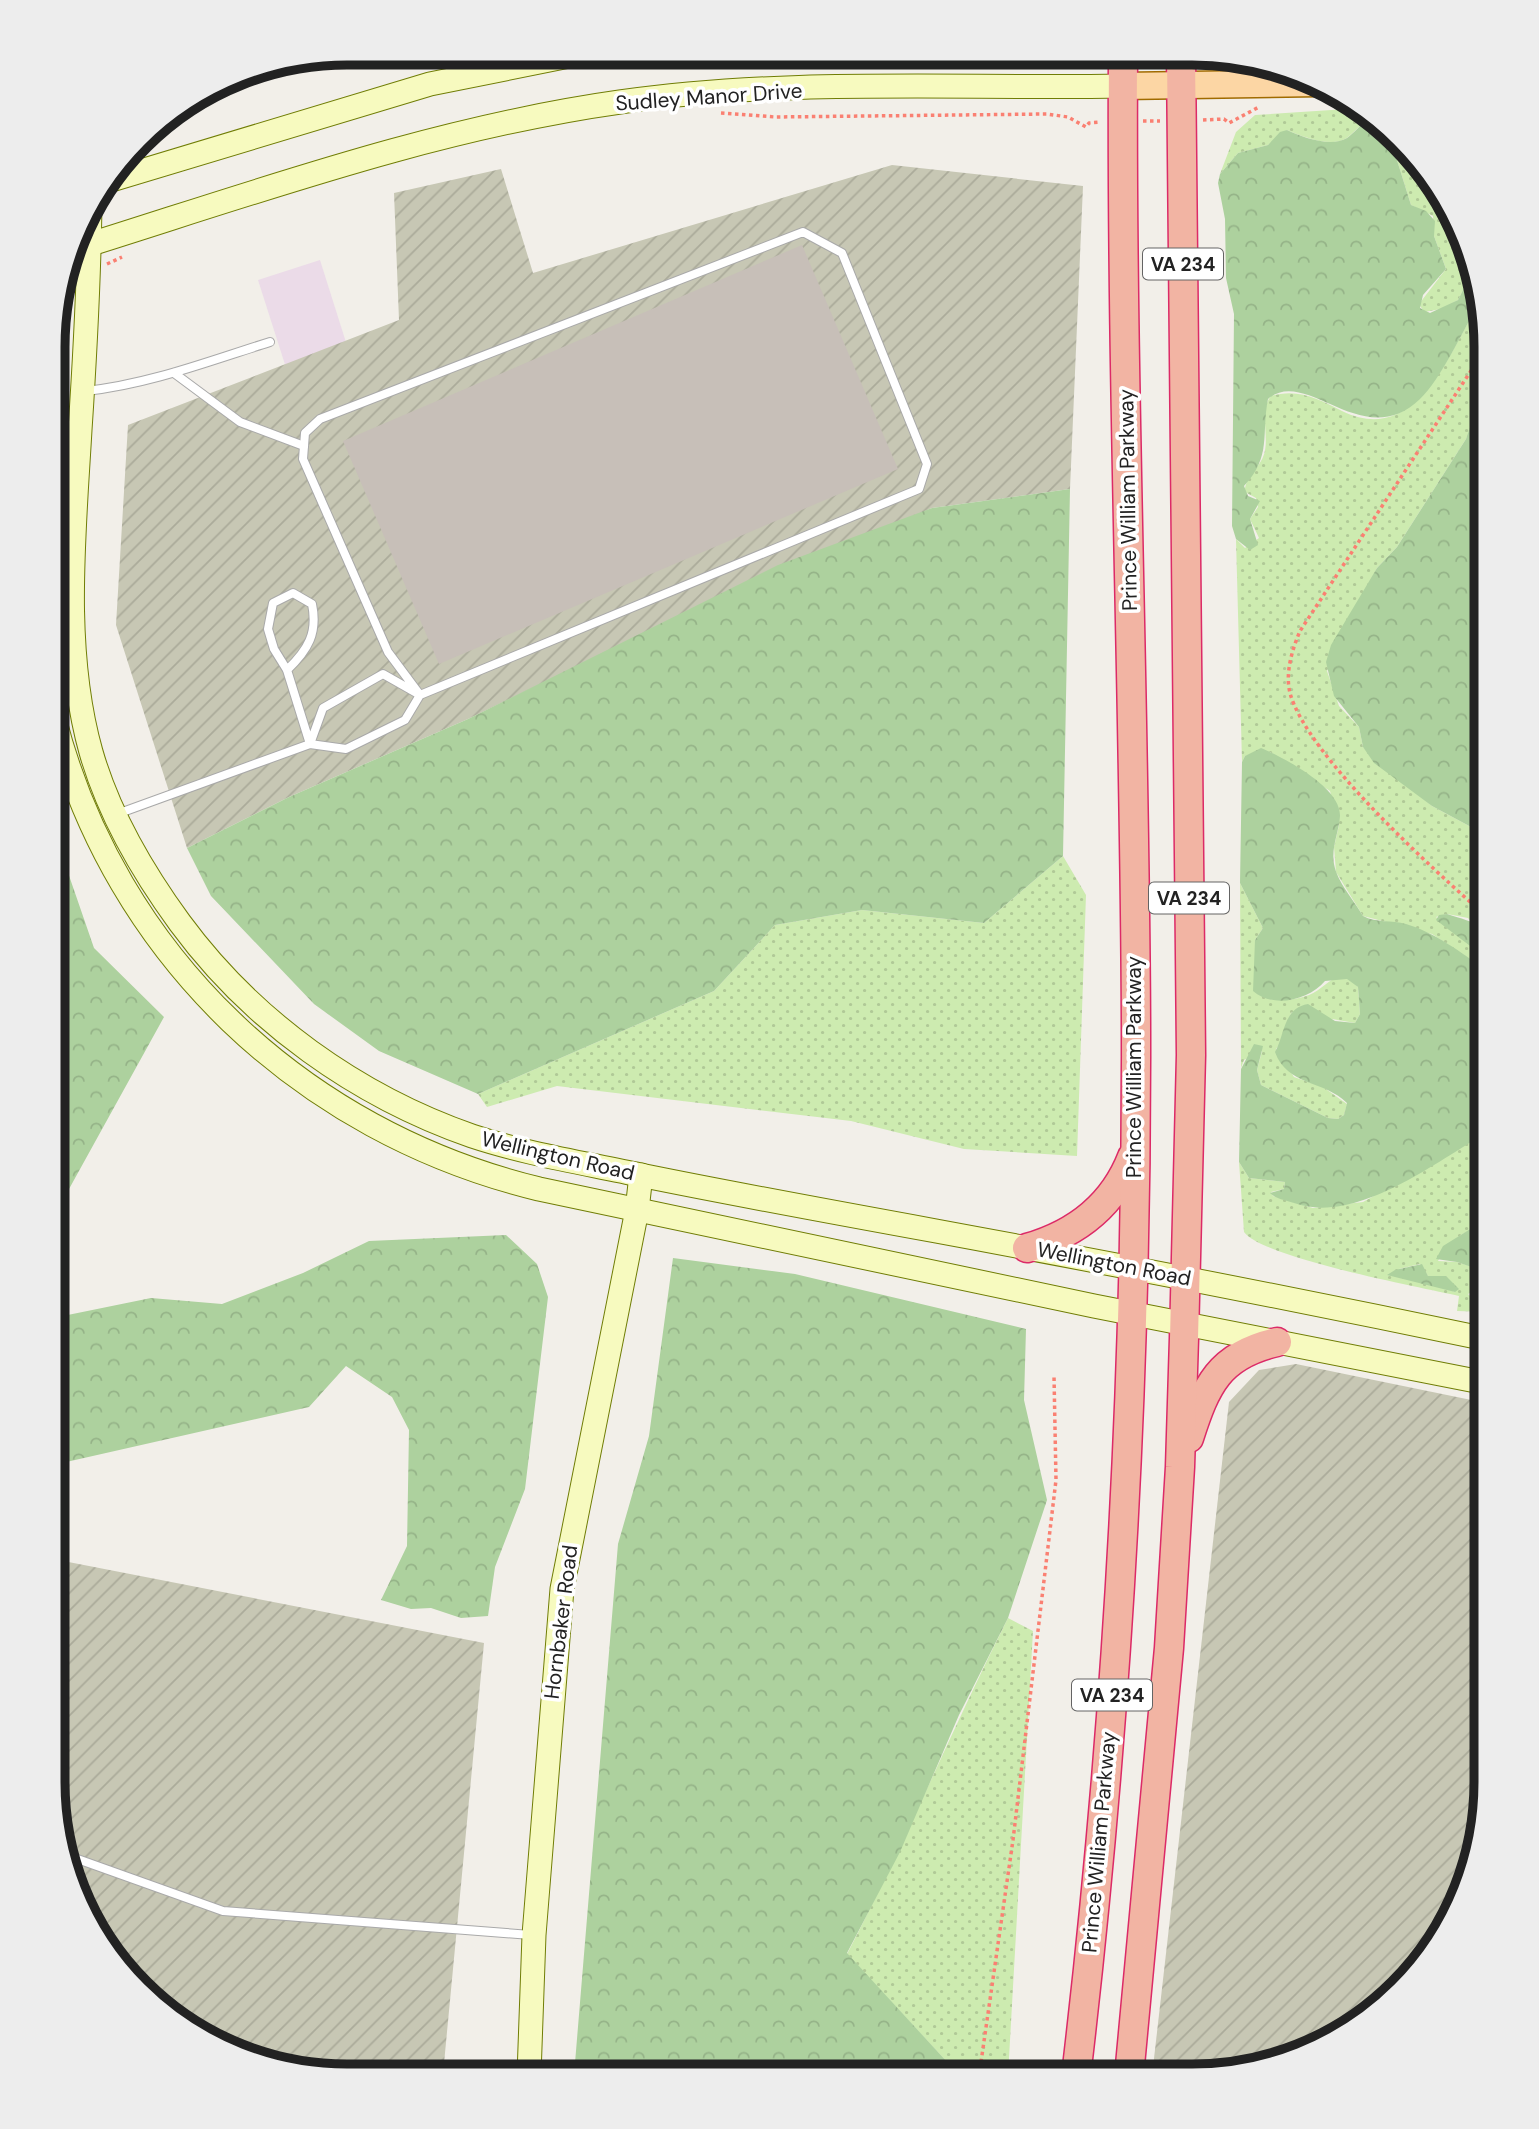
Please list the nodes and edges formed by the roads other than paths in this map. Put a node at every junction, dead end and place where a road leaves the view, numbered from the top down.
1 (524, 65) edge
2 (1123, 65) edge
3 (1181, 65) edge
4 (1292, 83) edge
5 (1182, 84) junction
6 (1123, 86) junction
7 (122, 177) edge
8 (84, 245) edge
9 (82, 250) edge
10 (270, 342) dead end
11 (174, 373) junction
12 (83, 391) junction
13 (304, 446) junction
14 (286, 670) junction
15 (420, 695) junction
16 (310, 744) junction
17 (65, 749) edge
18 (114, 815) junction
19 (1134, 1148) junction
20 (641, 1175) junction
21 (637, 1210) junction
22 (1027, 1248) junction
23 (1133, 1267) junction
24 (1185, 1277) junction
25 (1132, 1313) junction
26 (1184, 1324) junction
27 (1474, 1337) edge
28 (1277, 1342) junction
29 (1474, 1381) edge
30 (1180, 1467) junction
31 (75, 1858) edge
32 (534, 1935) junction
33 (529, 2064) edge
34 (1077, 2064) edge
35 (1130, 2064) edge

1 - 7 main road
2 - 6 highway, Prince William Parkway / VA 234
3 - 5 highway, VA 234
4 - 5 main road, Sudley Manor Drive
5 - 6 main road, Sudley Manor Drive
5 - 24 highway, VA 234
6 - 8 main road, Sudley Manor Drive
6 - 19 highway, Prince William Parkway / VA 234
9 - 12 main road, Wellington Road
10 - 11 lane
11 - 12 lane
11 - 13 lane
12 - 18 main road, Wellington Road
13 - 15 lane
13 - 15 lane
14 - 14 lane
14 - 16 lane
15 - 16 lane
15 - 16 lane
16 - 18 lane
17 - 21 main road, Wellington Road
18 - 20 main road, Wellington Road
19 - 22 highway
19 - 23 highway, Prince William Parkway / VA 234
20 - 21 main road, Hornbaker Road
20 - 22 main road, Wellington Road
21 - 25 main road, Wellington Road
21 - 32 main road, Hornbaker Road
22 - 23 main road, Wellington Road
23 - 24 main road, Wellington Road
23 - 25 highway, Prince William Parkway / VA 234
24 - 26 highway, VA 234
24 - 27 main road, Wellington Road
25 - 26 main road, Wellington Road
25 - 34 highway, Prince William Parkway / VA 234
26 - 28 main road, Wellington Road
26 - 30 highway, VA 234
28 - 29 main road, Wellington Road
28 - 30 highway
30 - 35 highway, VA 234
31 - 32 lane
32 - 33 main road, Hornbaker Road

